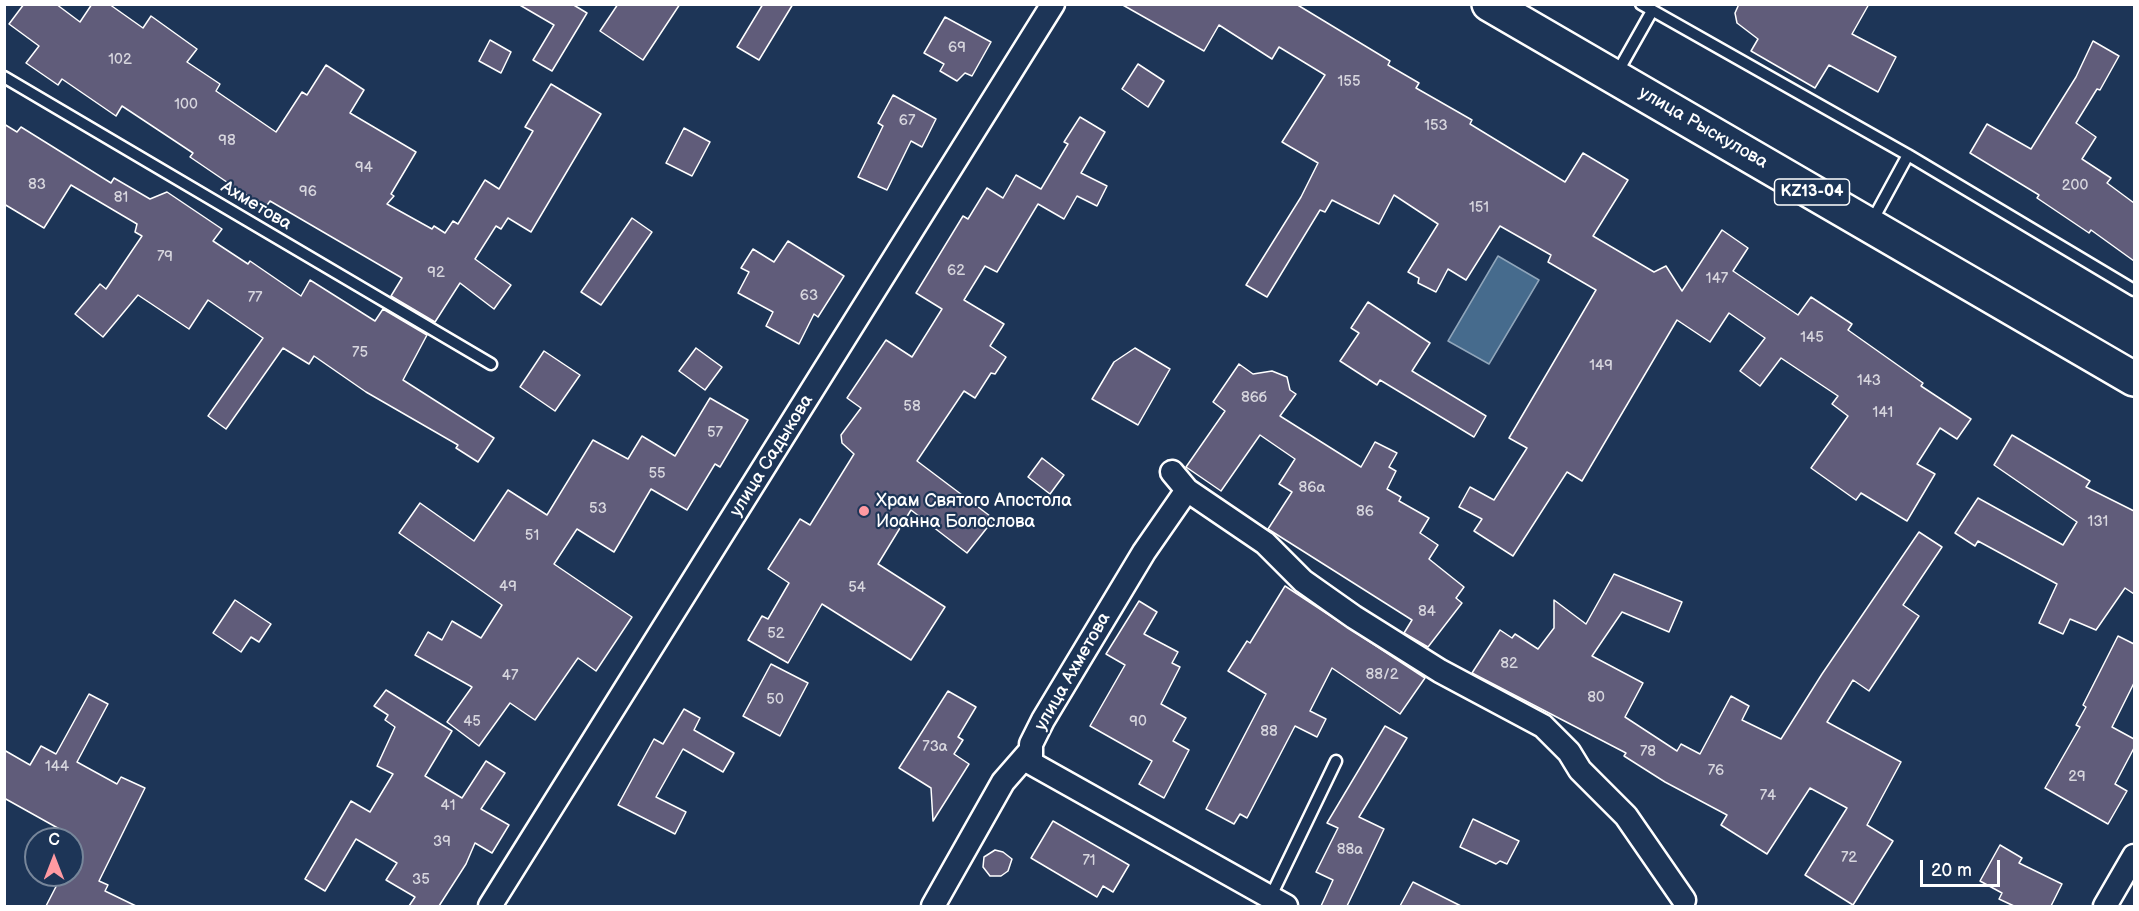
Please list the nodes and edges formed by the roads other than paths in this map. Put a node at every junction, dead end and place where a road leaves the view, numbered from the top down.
1 (1053, 4) edge
2 (1489, 4) edge
3 (1641, 4) edge
4 (1652, 11) junction
5 (4, 76) edge
6 (1615, 77) junction
7 (1908, 155) junction
8 (1870, 225) junction
9 (2134, 290) edge
10 (491, 364) dead end
11 (2134, 379) edge
12 (1172, 472) dead end
13 (1187, 490) junction
14 (1031, 750) junction
15 (1336, 761) dead end
16 (2134, 856) edge
17 (1684, 900) dead end
18 (1278, 902) edge
19 (490, 906) edge
20 (933, 906) edge
21 (2105, 906) edge

1 - 19 street, улица Садыкова
2 - 6 main road, улица Рыскулова / KZ13-04
3 - 4 lane
4 - 6 lane
4 - 7 lane
5 - 10 lane, Ахметова
6 - 8 main road, улица Рыскулова / KZ13-04
7 - 8 lane
7 - 9 lane
8 - 11 main road, улица Рыскулова / KZ13-04
12 - 13 street
13 - 14 street, улица Ахметова
13 - 17 street
14 - 18 street, улица Ахметова
14 - 20 street
15 - 18 lane
16 - 21 street

